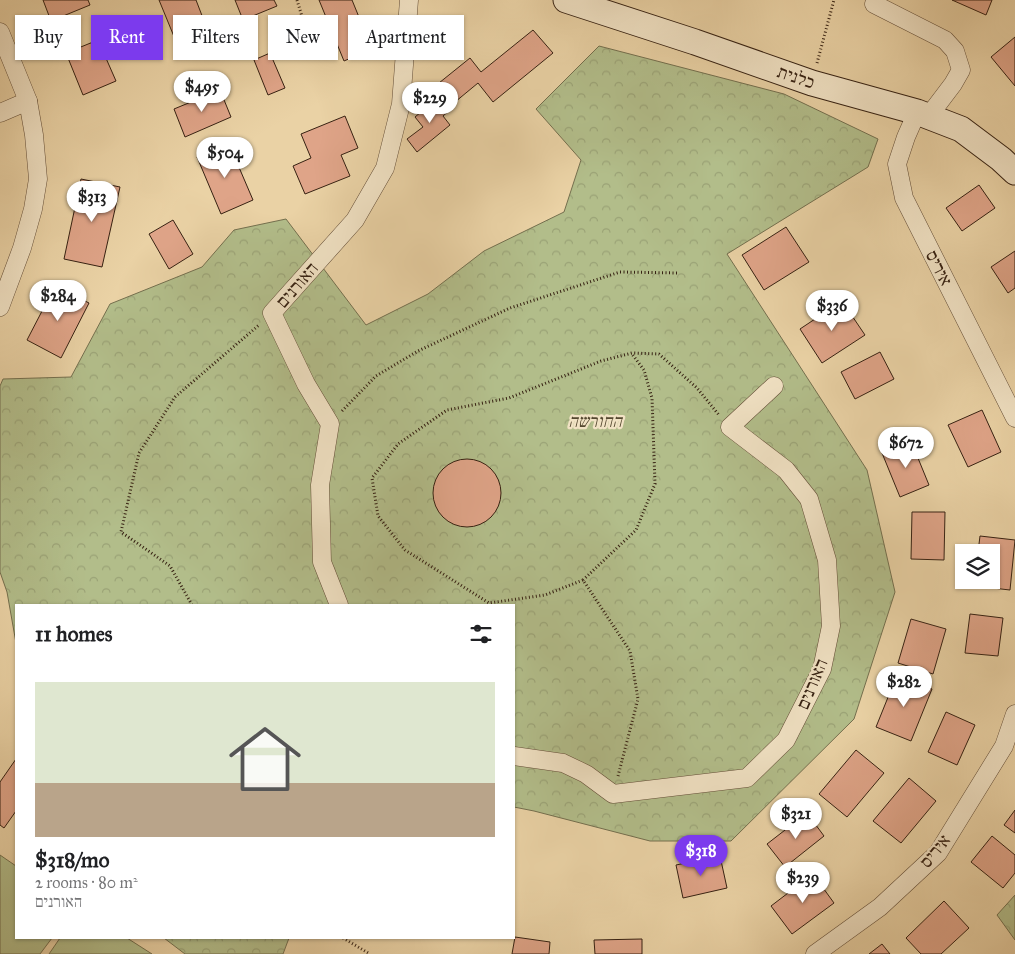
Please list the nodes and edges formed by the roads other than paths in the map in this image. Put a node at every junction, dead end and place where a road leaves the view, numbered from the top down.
1 (409, 0) edge
2 (566, 0) edge
3 (874, 4) dead end
4 (0, 32) edge
5 (28, 100) junction
6 (0, 113) edge
7 (923, 114) junction
8 (1015, 172) edge
9 (0, 307) edge
10 (774, 386) dead end
11 (1015, 418) edge
12 (339, 604) edge
13 (1015, 714) edge
14 (515, 756) edge
15 (815, 954) edge

1 - 12 street, האורנים
2 - 7 street, כלנית
3 - 7 street, איריס
4 - 5 street
5 - 6 street
5 - 9 street
7 - 8 street, כלנית
7 - 11 street, איריס
10 - 14 street, האורנים
13 - 15 street, איריס

